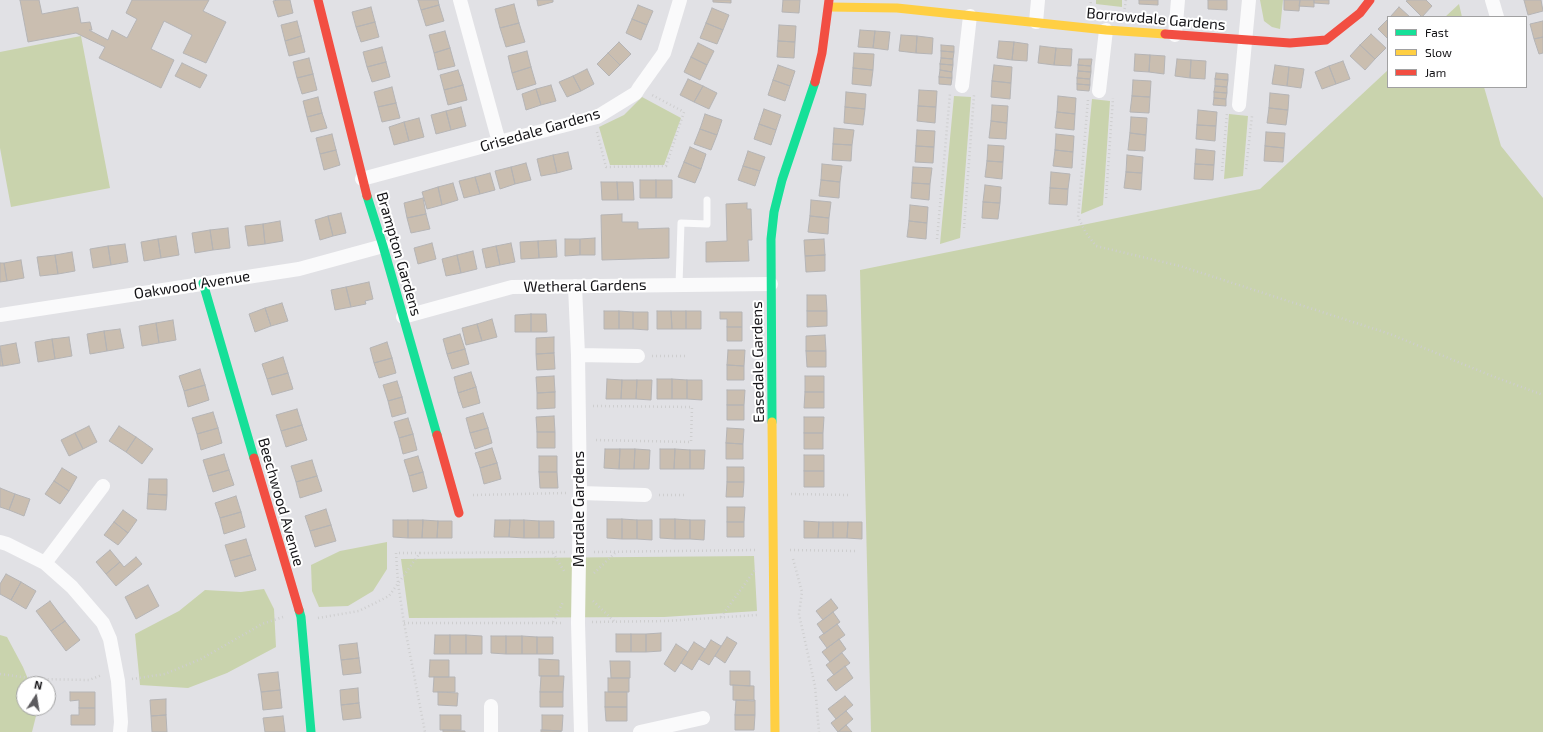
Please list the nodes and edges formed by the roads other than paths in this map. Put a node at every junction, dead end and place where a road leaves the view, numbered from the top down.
1 (318, 0) edge
2 (460, 0) edge
3 (680, 0) edge
4 (1038, 0) edge
5 (1178, 0) edge
6 (1249, 0) edge
7 (1370, 0) edge
8 (1492, 0) edge
9 (829, 3) edge
10 (898, 4) edge
11 (970, 16) junction
12 (1497, 16) edge
13 (1036, 22) junction
14 (1106, 30) junction
15 (1174, 35) junction
16 (1246, 40) junction
17 (962, 86) road end
18 (1099, 91) road end
19 (1239, 105) road end
20 (499, 142) junction
21 (362, 179) junction
22 (707, 200) dead end
23 (383, 246) junction
24 (203, 283) junction
25 (771, 284) junction
26 (679, 285) junction
27 (575, 286) junction
28 (0, 315) edge
29 (403, 318) junction
30 (578, 355) junction
31 (638, 356) road end
32 (103, 486) dead end
33 (580, 493) junction
34 (645, 495) road end
35 (459, 514) dead end
36 (0, 542) edge
37 (46, 563) junction
38 (491, 706) dead end
39 (703, 718) dead end
40 (120, 732) edge
41 (311, 732) edge
42 (491, 732) edge
43 (581, 732) edge
44 (640, 732) edge
45 (775, 732) edge

1 - 21 street, Brampton Gardens
2 - 20 street
3 - 20 street, Grisedale Gardens
4 - 13 street
5 - 15 street
6 - 16 street
7 - 16 street, Borrowdale Gardens
8 - 12 street
9 - 10 street, Borrowdale Gardens
9 - 25 street, Easedale Gardens
10 - 11 street, Borrowdale Gardens
11 - 13 street, Borrowdale Gardens
11 - 17 street
13 - 14 street, Borrowdale Gardens
14 - 15 street, Borrowdale Gardens
14 - 18 street
15 - 16 street, Borrowdale Gardens
16 - 19 street
20 - 21 street, Grisedale Gardens
21 - 23 street, Brampton Gardens
22 - 26 lane
23 - 24 street, Oakwood Avenue
23 - 29 street, Brampton Gardens
24 - 28 street, Oakwood Avenue
24 - 41 street, Beechwood Avenue
25 - 26 street, Wetheral Gardens
25 - 45 street, Easedale Gardens
26 - 27 street, Wetheral Gardens
27 - 29 street, Wetheral Gardens
27 - 30 street, Mardale Gardens
29 - 35 street, Brampton Gardens
30 - 31 street
30 - 33 street, Mardale Gardens
32 - 37 street
33 - 34 street
33 - 43 street, Mardale Gardens
36 - 37 street
37 - 40 street
38 - 42 street
39 - 44 street

